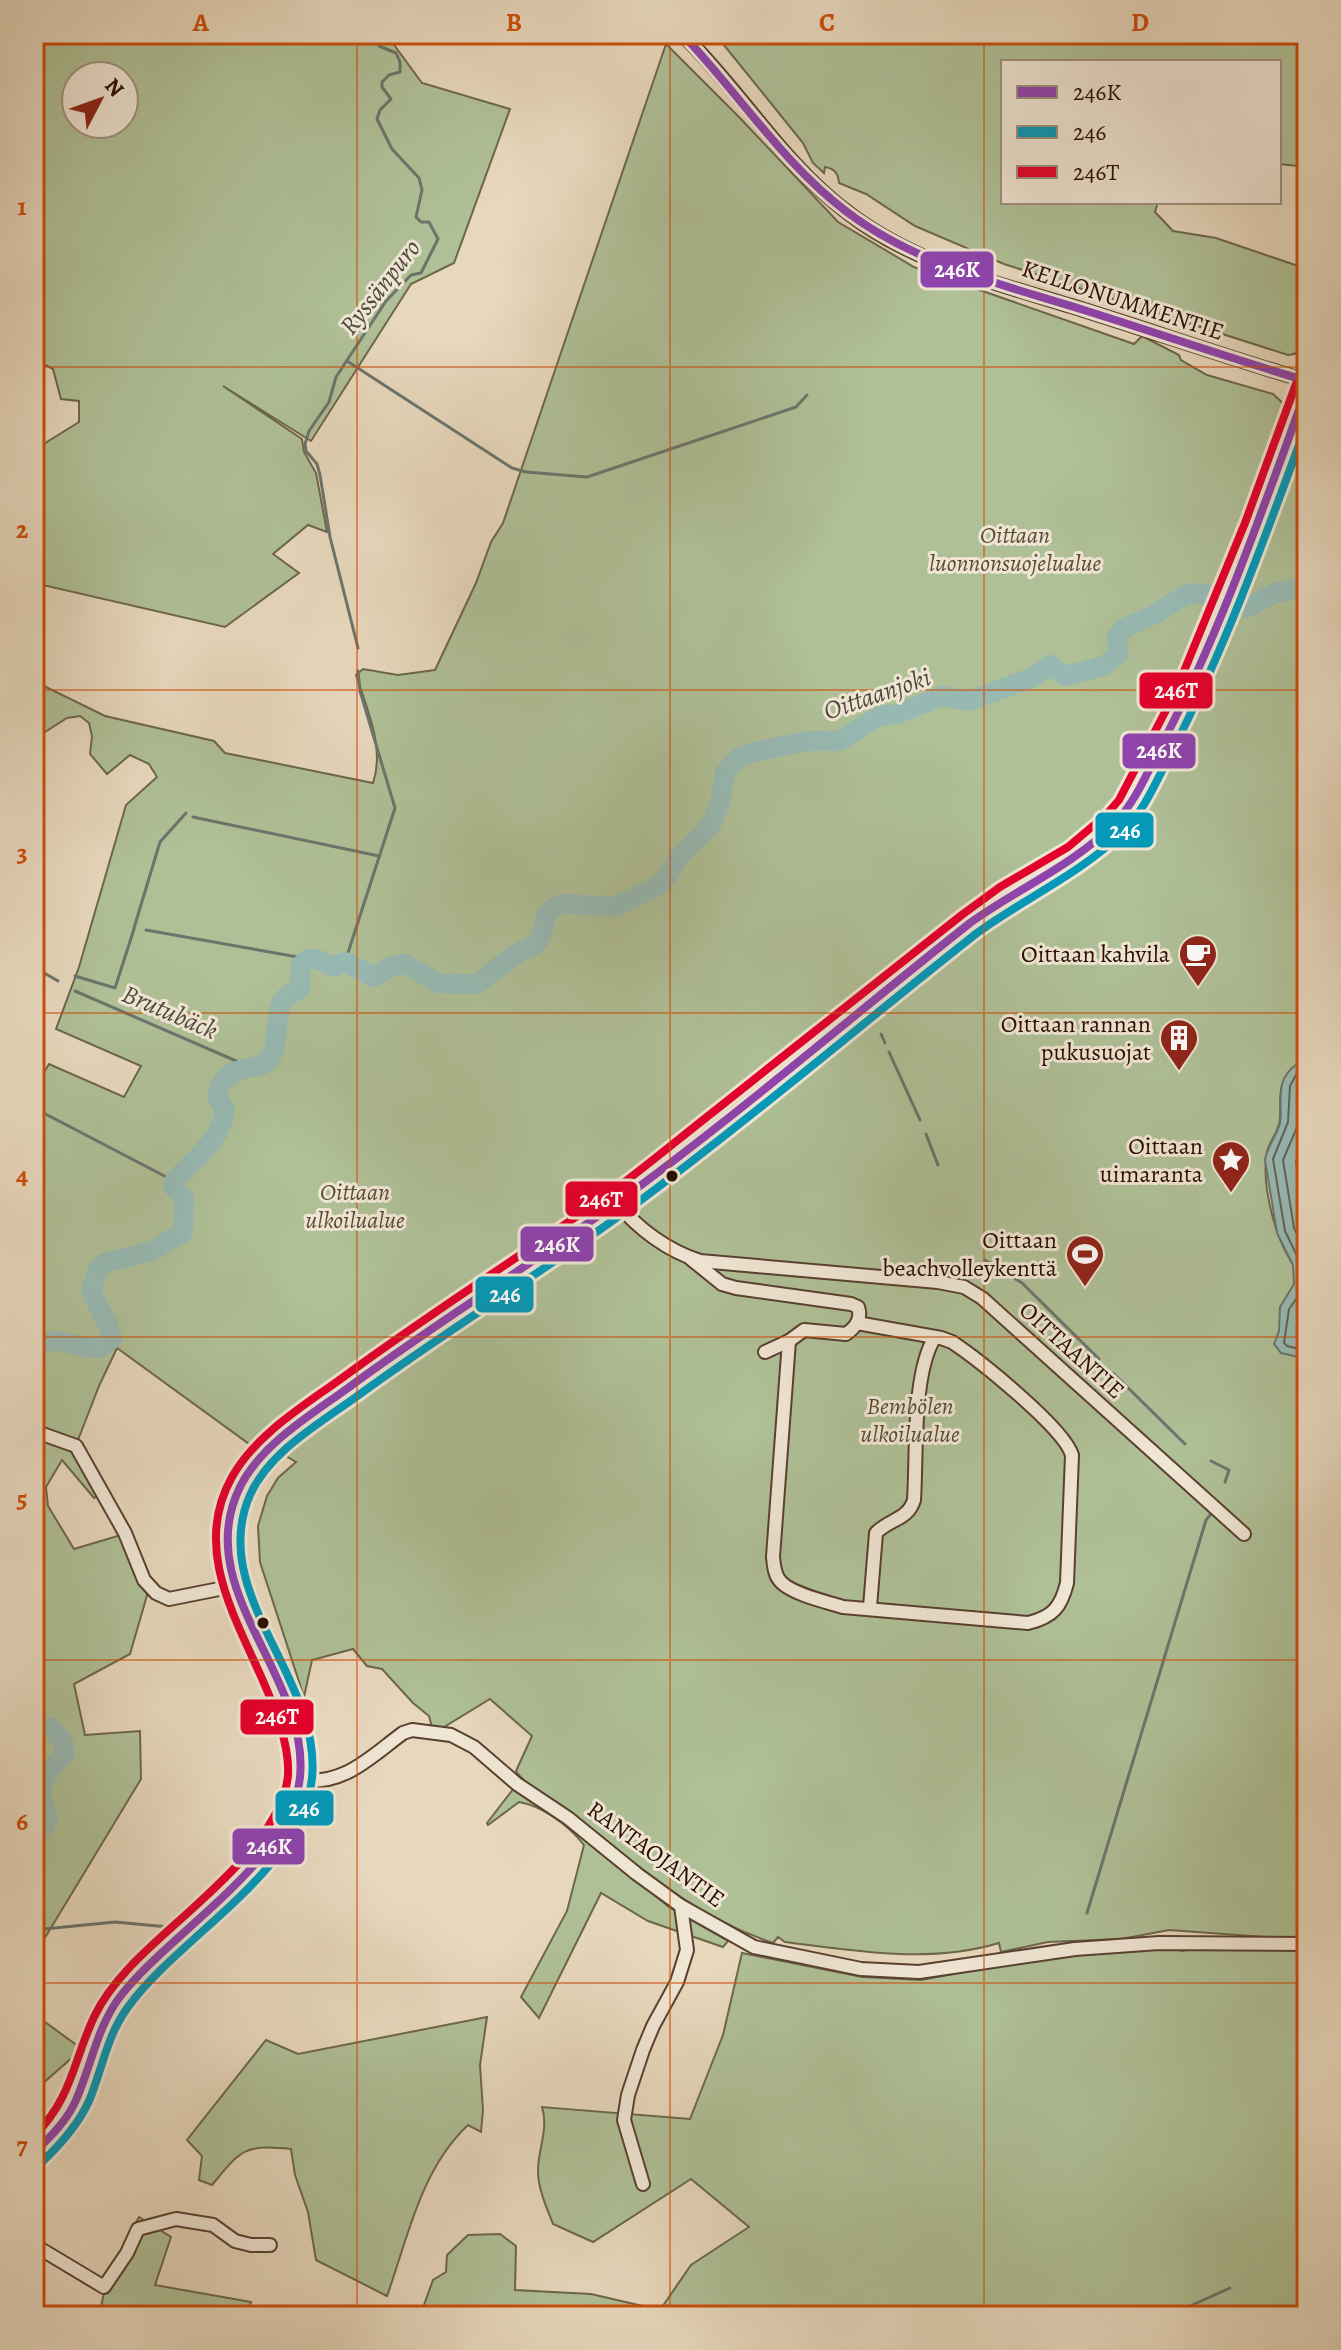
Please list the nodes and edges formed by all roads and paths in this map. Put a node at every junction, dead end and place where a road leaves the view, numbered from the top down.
1 (682, 34) edge
2 (1307, 381) edge
3 (1307, 388) edge
4 (617, 1203) junction
5 (689, 1257) junction
6 (857, 1323) junction
7 (935, 1337) junction
8 (789, 1341) junction
9 (765, 1352) dead end
10 (34, 1431) edge
11 (1244, 1534) dead end
12 (234, 1586) junction
13 (870, 1607) junction
14 (299, 1780) junction
15 (681, 1906) junction
16 (1307, 1944) edge
17 (34, 2153) edge
18 (643, 2184) dead end
19 (34, 2245) edge
20 (270, 2245) dead end

1 - 2 street, KELLONUMMENTIE
3 - 4 main road
4 - 5 street, OITTAANTIE
4 - 12 main road
5 - 6 street
5 - 11 street, OITTAANTIE
6 - 7 street
6 - 8 street
7 - 13 street
7 - 13 street
8 - 9 street
8 - 13 street
10 - 12 street
12 - 14 main road
14 - 15 street, RANTAOJANTIE
14 - 17 main road
15 - 16 street, RANTAOJANTIE
15 - 18 street
19 - 20 street

